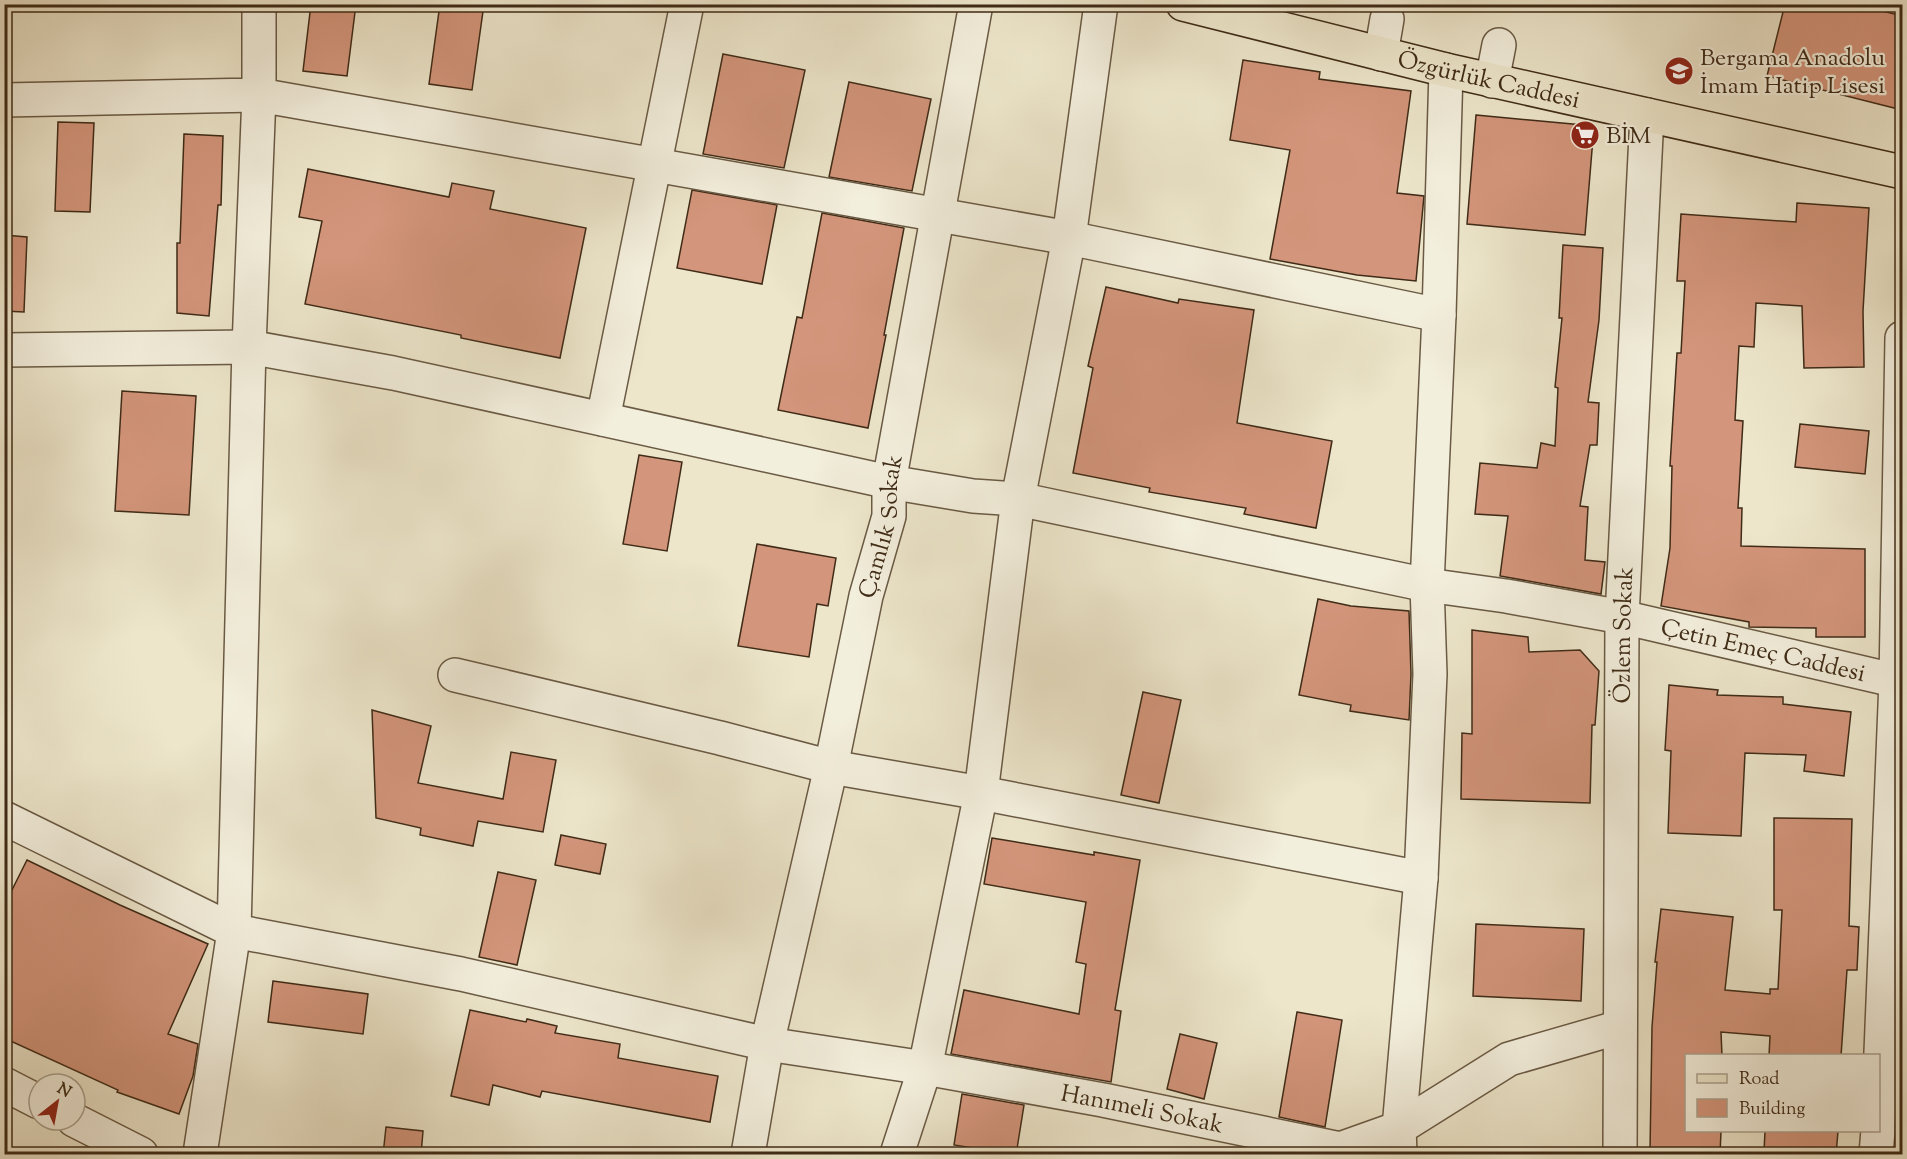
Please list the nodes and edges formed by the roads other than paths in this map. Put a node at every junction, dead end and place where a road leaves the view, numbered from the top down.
1 (259, 4) edge
2 (687, 4) edge
3 (976, 4) edge
4 (1101, 4) edge
5 (1183, 4) edge
6 (1387, 19) dead end
7 (1499, 45) dead end
8 (1380, 54) junction
9 (1446, 70) junction
10 (1492, 81) junction
11 (259, 95) junction
12 (4, 100) edge
13 (1647, 115) junction
14 (655, 165) junction
15 (1902, 172) edge
16 (939, 215) junction
17 (1069, 238) junction
18 (1439, 315) junction
19 (1902, 338) edge
20 (249, 347) junction
21 (4, 350) edge
22 (603, 419) junction
23 (1902, 462) edge
24 (889, 482) junction
25 (1018, 499) junction
26 (1427, 585) junction
27 (1622, 617) junction
28 (456, 675) dead end
29 (1899, 682) edge
30 (831, 767) junction
31 (981, 793) junction
32 (4, 818) edge
33 (1421, 878) junction
34 (1895, 905) edge
35 (234, 931) junction
36 (1620, 1028) junction
37 (768, 1044) junction
38 (925, 1068) junction
39 (4, 1084) edge
40 (27, 1096) edge
41 (1880, 1100) edge
42 (87, 1127) edge
43 (1878, 1132) edge
44 (1400, 1141) edge
45 (141, 1155) edge
46 (200, 1155) edge
47 (748, 1155) edge
48 (897, 1155) edge
49 (1620, 1155) edge
50 (1876, 1155) edge

1 - 11 street
2 - 14 street
3 - 16 street, Çamlık Sokak
4 - 17 street
5 - 8 main road, Özgürlük Caddesi
6 - 8 street
7 - 10 street
8 - 9 main road, Özgürlük Caddesi
9 - 10 main road, Özgürlük Caddesi
9 - 18 street
10 - 13 main road, Özgürlük Caddesi
11 - 12 street
11 - 14 street
11 - 20 street
13 - 15 main road, Özgürlük Caddesi
13 - 27 street, Özlem Sokak
14 - 16 street
14 - 22 street
16 - 17 street
16 - 24 street, Çamlık Sokak
17 - 18 street
17 - 25 street
18 - 26 street
19 - 23 street
20 - 21 street, Çetin Emeç Caddesi
20 - 22 street, Çetin Emeç Caddesi
20 - 35 street
22 - 24 street, Çetin Emeç Caddesi
23 - 29 street
24 - 25 street, Çetin Emeç Caddesi
24 - 30 street, Çamlık Sokak
25 - 26 street, Çetin Emeç Caddesi
25 - 31 street
26 - 27 street, Çetin Emeç Caddesi
26 - 33 street
27 - 29 street, Çetin Emeç Caddesi
27 - 36 street, Özlem Sokak
28 - 30 street
29 - 34 street
30 - 31 street
30 - 37 street, Çamlık Sokak
31 - 33 street
31 - 38 street
32 - 35 street, Hanımeli Sokak
33 - 44 street
34 - 41 street
35 - 37 street, Hanımeli Sokak
35 - 46 street
36 - 44 street, Hanımeli Sokak
36 - 49 street, Özlem Sokak
37 - 38 street, Hanımeli Sokak
37 - 47 street, Çamlık Sokak
38 - 44 street, Hanımeli Sokak
38 - 48 street
39 - 40 street
42 - 45 street
43 - 50 street

